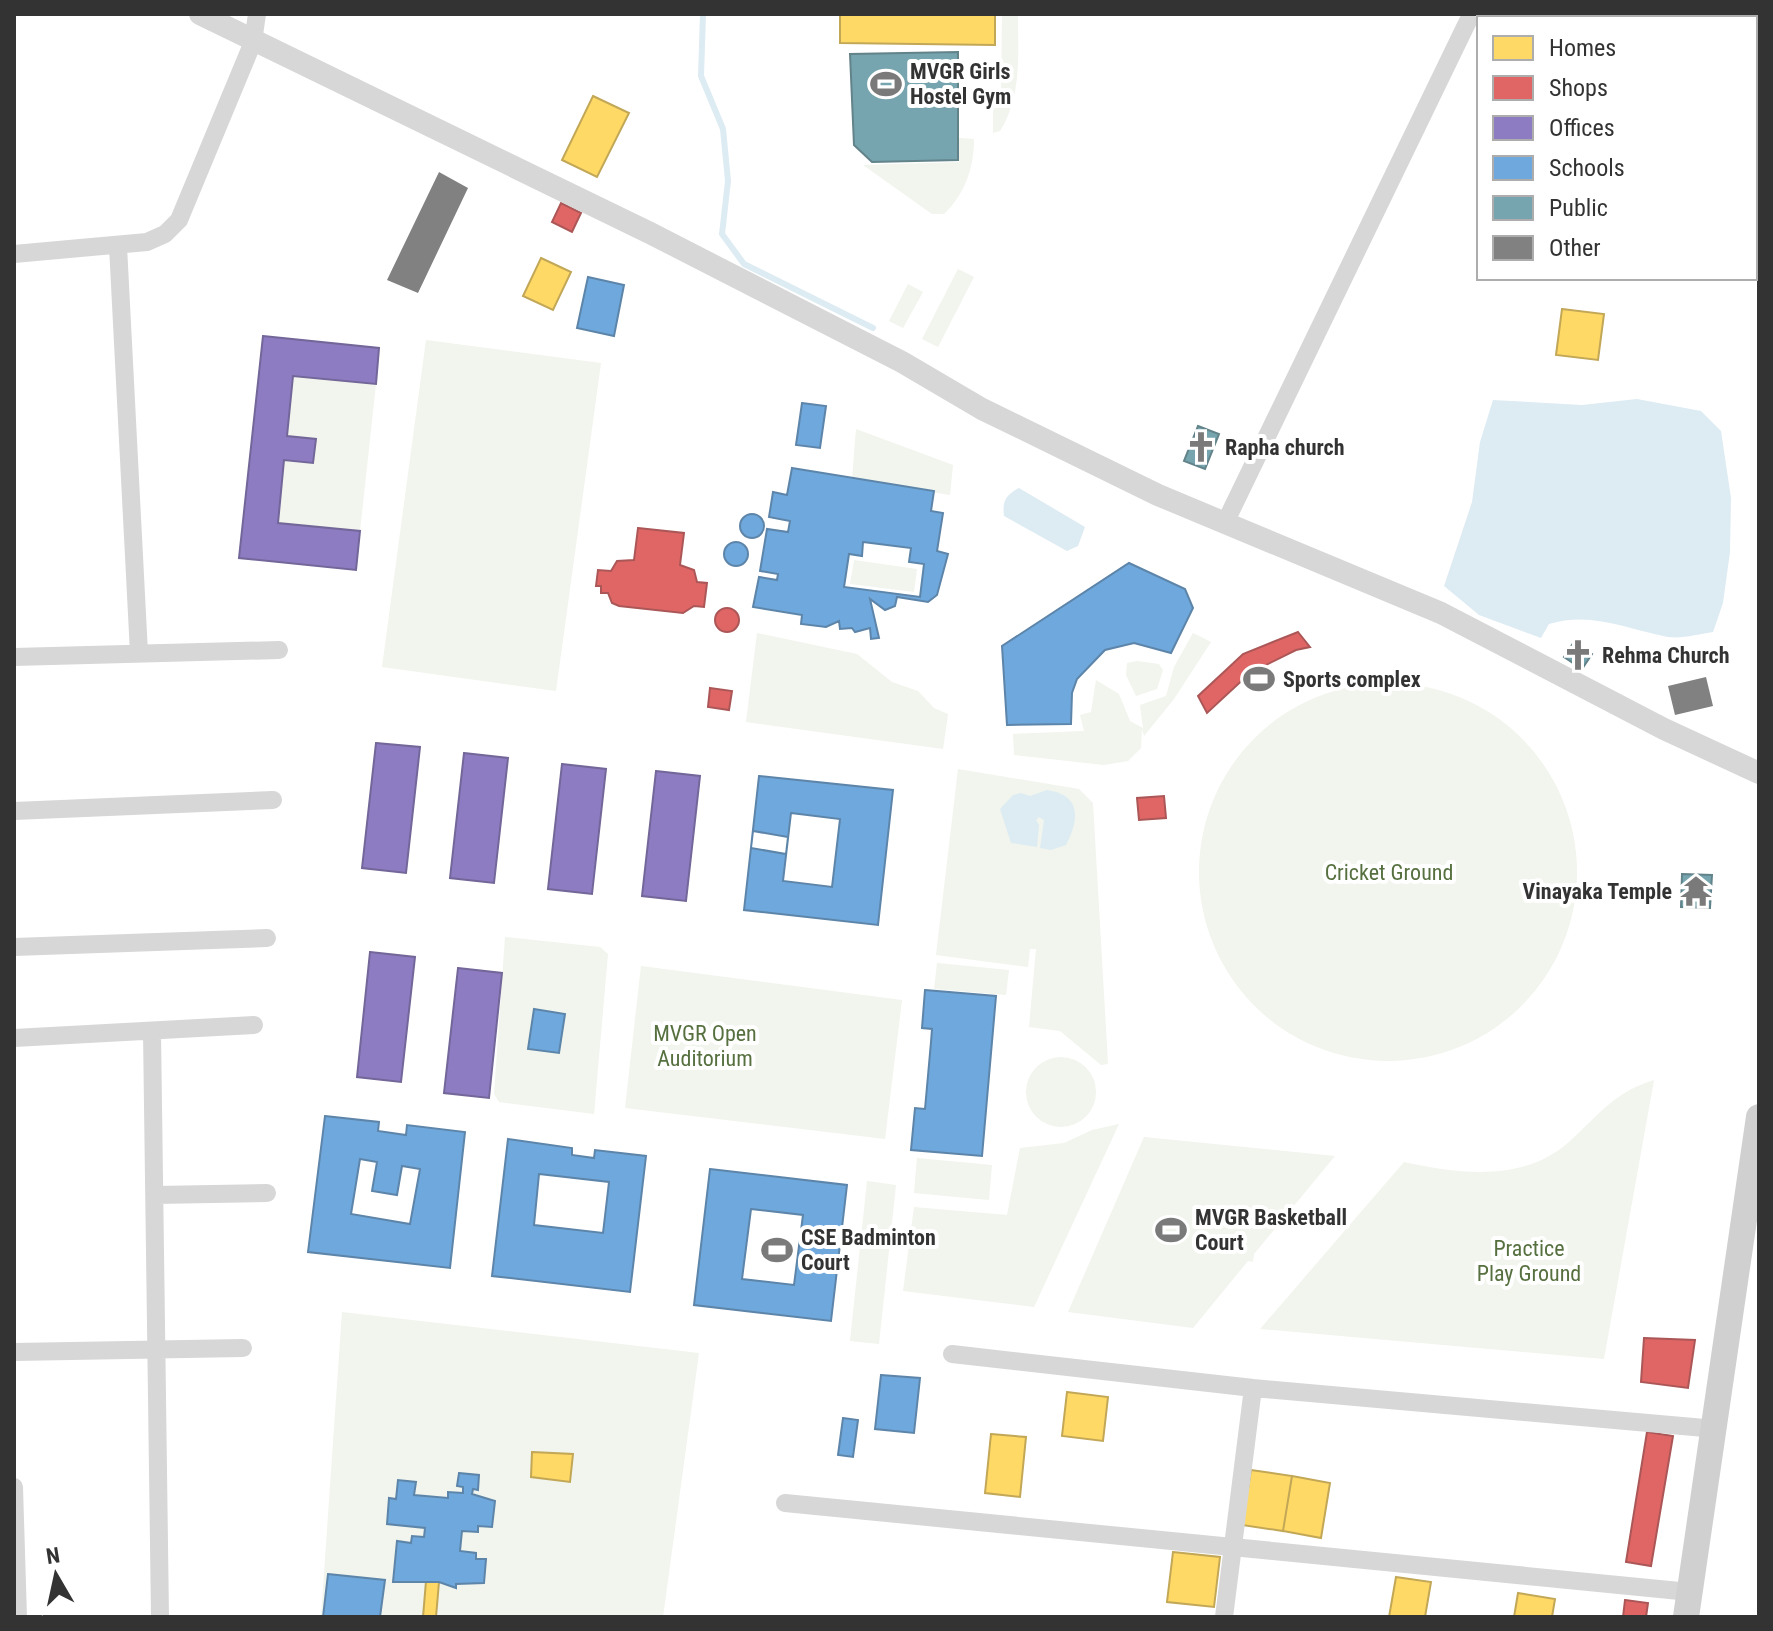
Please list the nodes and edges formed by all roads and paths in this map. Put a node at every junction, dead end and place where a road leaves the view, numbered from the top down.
1 (200, 14) edge
2 (257, 14) edge
3 (1468, 21) dead end
4 (253, 42) junction
5 (118, 246) junction
6 (14, 254) edge
7 (1225, 523) junction
8 (279, 650) dead end
9 (139, 653) junction
10 (14, 657) edge
11 (1759, 773) edge
12 (273, 800) dead end
13 (14, 811) edge
14 (267, 938) dead end
15 (14, 947) edge
16 (254, 1025) dead end
17 (152, 1032) junction
18 (14, 1038) edge
19 (1759, 1117) edge
20 (267, 1193) dead end
21 (155, 1195) junction
22 (243, 1348) dead end
23 (158, 1350) junction
24 (14, 1352) edge
25 (952, 1354) dead end
26 (1253, 1388) junction
27 (1716, 1429) junction
28 (14, 1487) edge
29 (785, 1503) dead end
30 (1233, 1546) junction
31 (1688, 1604) edge
32 (18, 1617) edge
33 (160, 1617) edge
34 (1224, 1617) edge

1 - 4 street
2 - 4 street
3 - 7 street
4 - 5 street
4 - 7 street
5 - 6 street
5 - 9 street
7 - 11 street
8 - 9 street
9 - 10 street
12 - 13 street
14 - 15 street
16 - 17 street
17 - 18 street
17 - 21 street
19 - 27 main road
20 - 21 street
21 - 23 street
22 - 23 street
23 - 24 street
23 - 33 street
25 - 26 street
26 - 27 street
26 - 30 street
27 - 31 main road
28 - 32 street
29 - 30 street
30 - 31 street
30 - 34 street

